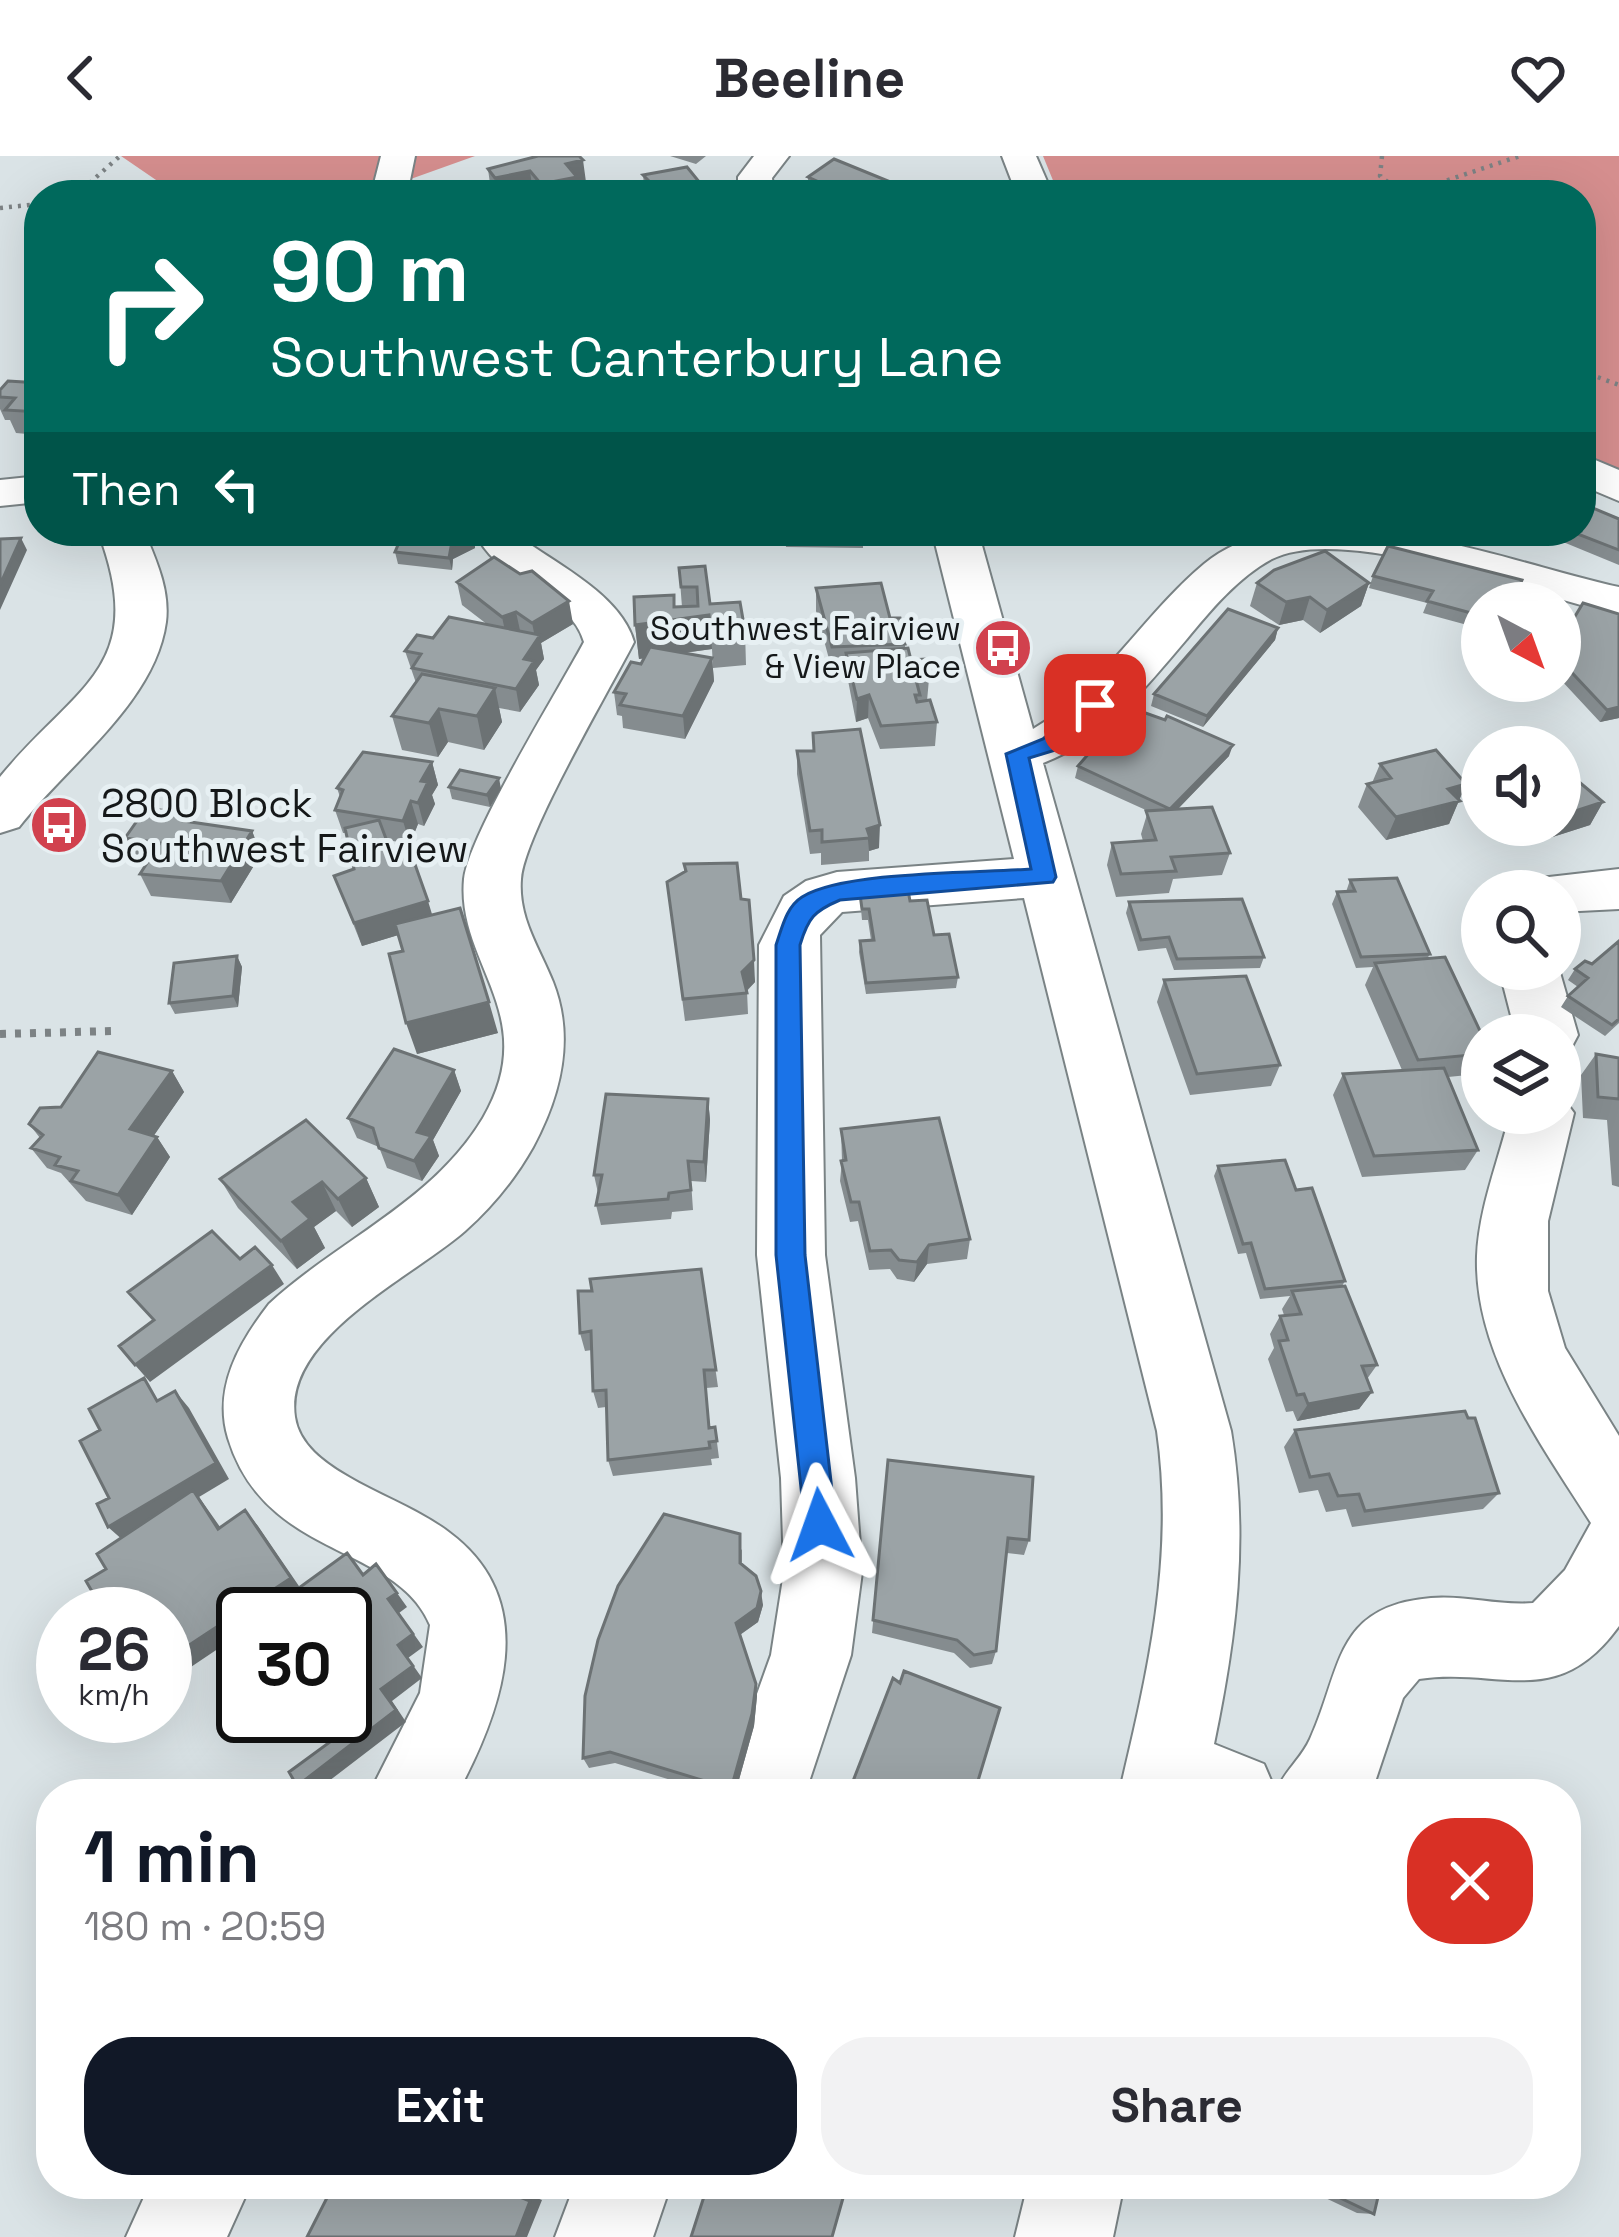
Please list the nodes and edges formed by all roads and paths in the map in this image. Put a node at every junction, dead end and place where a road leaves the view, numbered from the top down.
1 (120, 156) edge
2 (772, 156) edge
3 (1520, 156) edge
4 (93, 180) edge
5 (755, 180) edge
6 (1440, 180) edge
7 (126, 546) edge
8 (508, 546) edge
9 (959, 546) edge
10 (1262, 546) edge
11 (1396, 546) edge
12 (1619, 601) edge
13 (1017, 754) junction
14 (0, 814) edge
15 (1044, 877) junction
16 (1619, 889) edge
17 (1581, 891) edge
18 (112, 1030) dead end
19 (0, 1034) edge
20 (1537, 1134) edge
21 (1619, 1500) edge
22 (1619, 1548) edge
23 (418, 1779) edge
24 (768, 1779) edge
25 (1187, 1779) edge
26 (1332, 1779) edge
27 (195, 2199) edge
28 (618, 2199) edge
29 (1073, 2199) edge
30 (175, 2237) edge
31 (604, 2237) edge
32 (1064, 2237) edge

1 - 4 path
2 - 5 street
3 - 6 path
7 - 14 street
8 - 23 street
9 - 13 street
10 - 13 street
11 - 12 street
13 - 15 street
15 - 24 street
15 - 25 street
16 - 17 street
18 - 19 path
20 - 21 street
22 - 26 street
27 - 30 street
28 - 31 street
29 - 32 street

